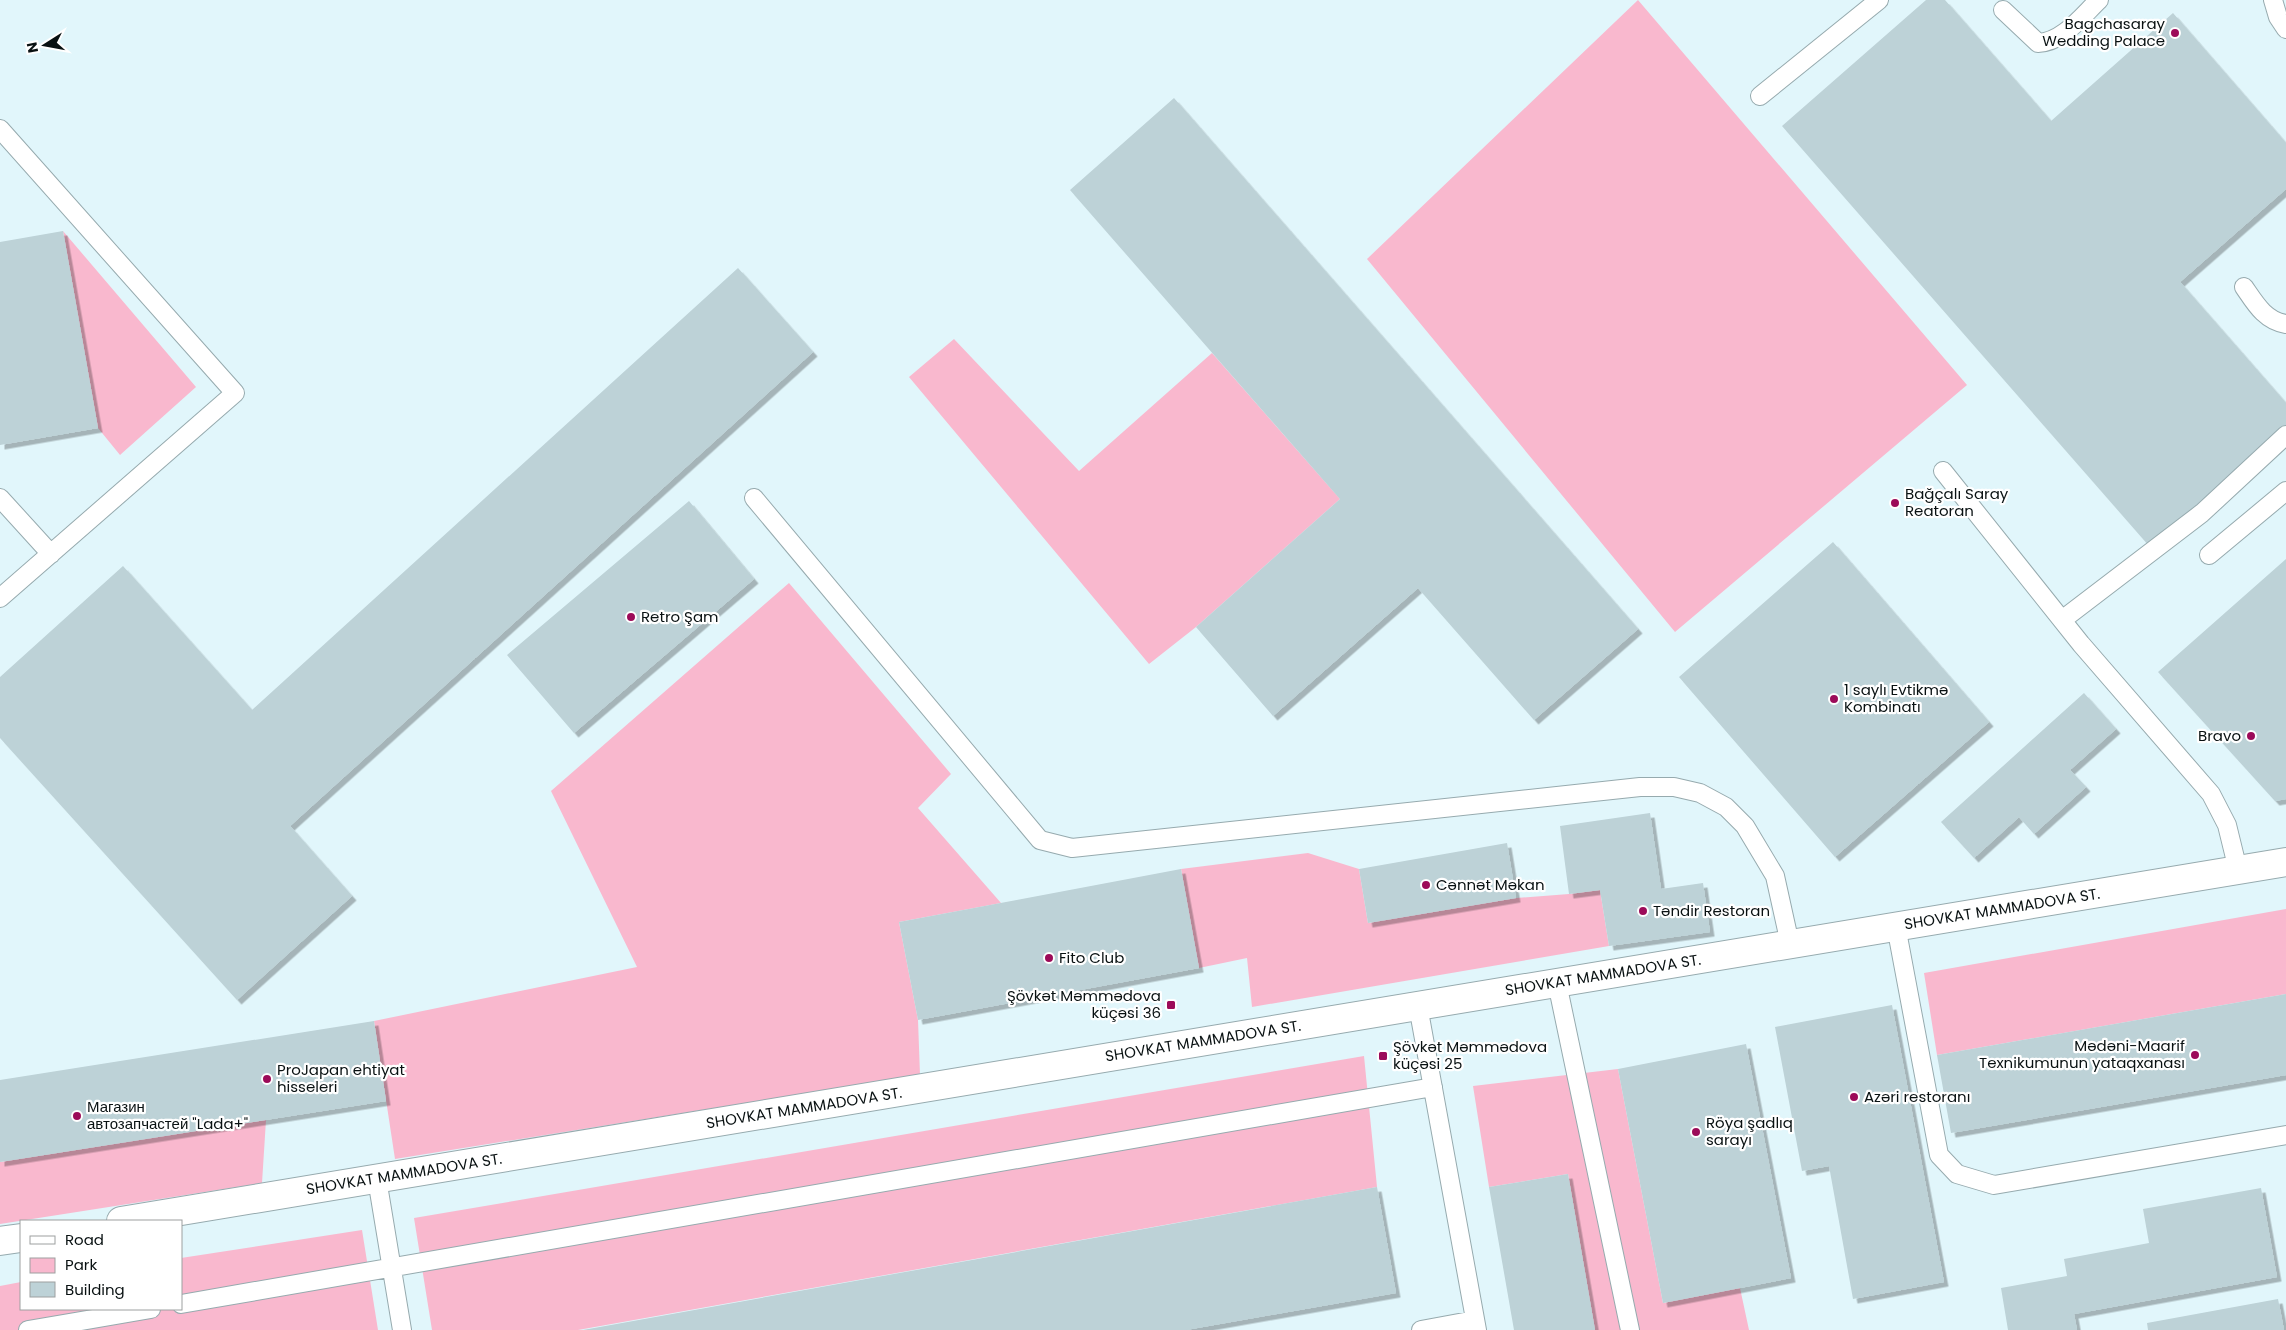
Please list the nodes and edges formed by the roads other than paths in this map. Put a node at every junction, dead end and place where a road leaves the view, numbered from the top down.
1 (1879, 0) edge
2 (2099, 0) edge
3 (2273, 0) edge
4 (2003, 10) dead end
5 (2286, 29) edge
6 (1760, 96) dead end
7 (3, 139) edge
8 (2244, 287) dead end
9 (2286, 324) edge
10 (2286, 435) edge
11 (1943, 471) dead end
12 (2286, 491) edge
13 (0, 498) edge
14 (754, 498) dead end
15 (51, 554) junction
16 (2209, 555) dead end
17 (0, 598) edge
18 (2062, 620) junction
19 (2286, 862) edge
20 (2238, 870) junction
21 (1896, 926) junction
22 (1790, 944) junction
23 (1557, 983) junction
24 (1418, 1006) junction
25 (1432, 1087) junction
26 (2286, 1135) edge
27 (377, 1179) junction
28 (127, 1220) edge
29 (20, 1238) edge
30 (0, 1241) edge
31 (392, 1267) junction
32 (182, 1304) edge
33 (145, 1310) edge
34 (1476, 1325) edge
35 (28, 1330) edge
36 (402, 1330) edge
37 (1421, 1330) edge
38 (1630, 1330) edge

1 - 6 lane
2 - 4 lane
3 - 5 lane
7 - 15 lane
8 - 9 lane
10 - 18 lane
11 - 18 lane
12 - 16 lane
13 - 15 lane
14 - 22 lane
15 - 17 lane
18 - 20 lane
19 - 20 main road, SHOVKAT MAMMADOVA ST.
20 - 21 main road, SHOVKAT MAMMADOVA ST.
21 - 22 main road, SHOVKAT MAMMADOVA ST.
21 - 26 lane
22 - 23 main road, SHOVKAT MAMMADOVA ST.
23 - 24 main road, SHOVKAT MAMMADOVA ST.
23 - 38 lane
24 - 25 lane
24 - 27 main road, SHOVKAT MAMMADOVA ST.
25 - 31 lane
25 - 34 lane
27 - 28 main road, SHOVKAT MAMMADOVA ST.
27 - 31 lane
29 - 30 main road
31 - 32 lane
31 - 36 lane
33 - 35 lane
34 - 37 lane

